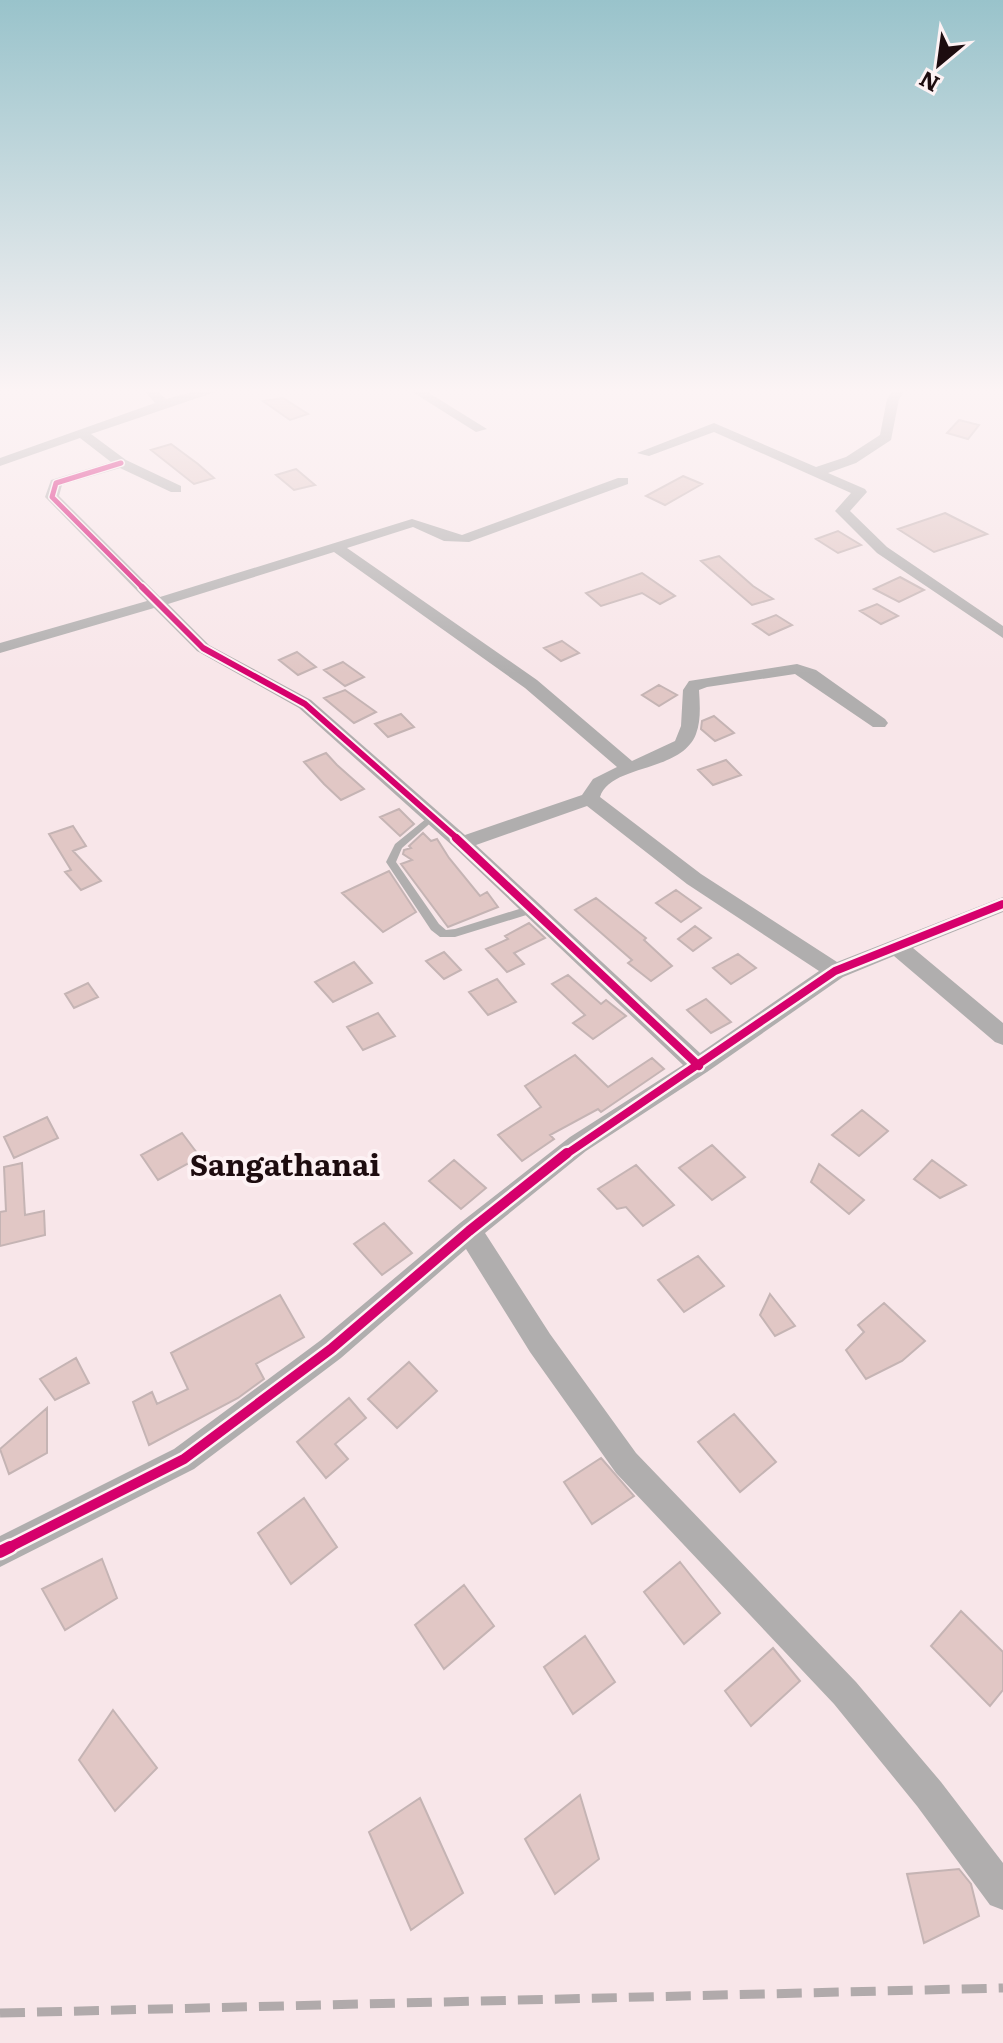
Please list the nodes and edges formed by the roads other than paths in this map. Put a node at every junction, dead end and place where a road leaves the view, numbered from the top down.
1 (56, 483) edge
2 (164, 483) edge
3 (617, 483) edge
4 (841, 483) edge
5 (176, 489) dead end
6 (336, 547) junction
7 (159, 602) junction
8 (1003, 633) edge
9 (0, 648) edge
10 (879, 723) dead end
11 (630, 768) junction
12 (590, 799) junction
13 (432, 817) junction
14 (462, 843) junction
15 (1003, 904) edge
16 (532, 909) junction
17 (899, 948) junction
18 (835, 971) junction
19 (1003, 1036) edge
20 (699, 1066) junction
21 (469, 1231) junction
22 (0, 1552) edge
23 (1003, 1892) edge

1 - 7 street
2 - 5 street
3 - 6 street
4 - 8 street
6 - 7 street
6 - 11 street
7 - 9 street
7 - 13 street
10 - 11 street
11 - 12 street
12 - 14 street
12 - 18 street
13 - 14 street
13 - 16 lane
14 - 16 street
15 - 17 street
16 - 20 street
17 - 18 street
17 - 19 street
18 - 20 street
20 - 21 street
21 - 22 street
21 - 23 street

